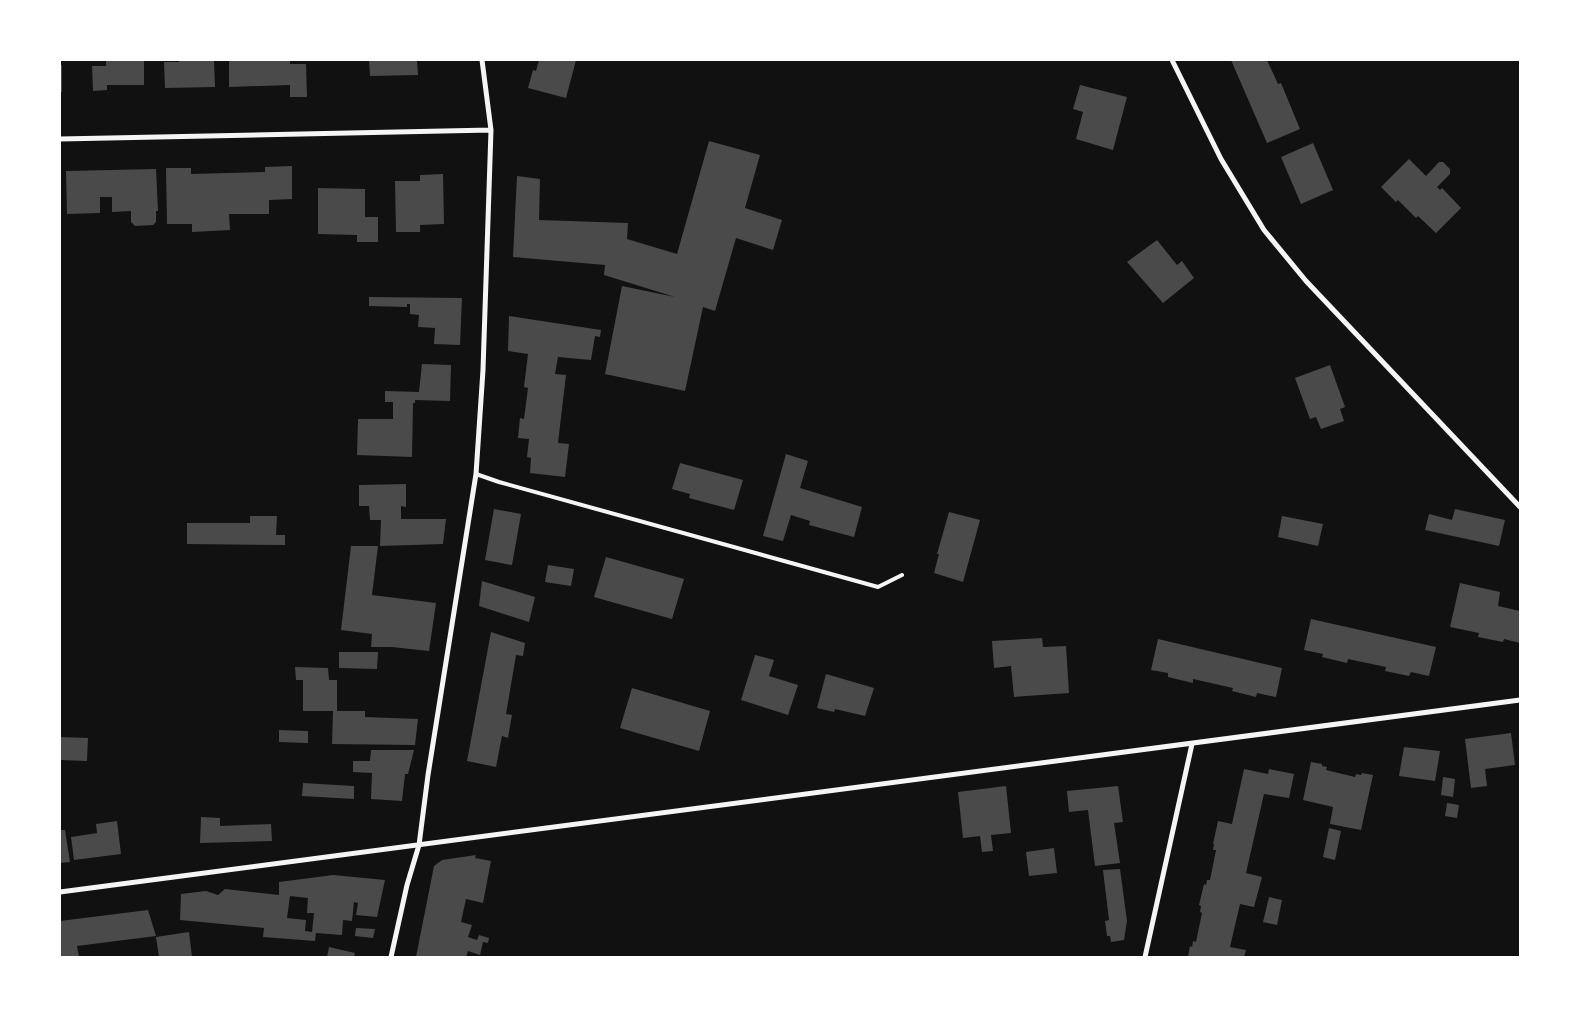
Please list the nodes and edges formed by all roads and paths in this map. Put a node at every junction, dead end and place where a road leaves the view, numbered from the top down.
1 (482, 60) edge
2 (1172, 60) edge
3 (490, 130) junction
4 (60, 139) edge
5 (476, 474) junction
6 (1520, 507) edge
7 (902, 575) dead end
8 (1520, 700) edge
9 (1192, 744) junction
10 (419, 845) junction
11 (60, 892) edge
12 (391, 957) edge
13 (1145, 957) edge

1 - 3 street
2 - 6 street
3 - 4 street
3 - 5 street
5 - 7 lane
5 - 10 street
8 - 9 street
9 - 10 street
9 - 13 street
10 - 11 street
10 - 12 street

